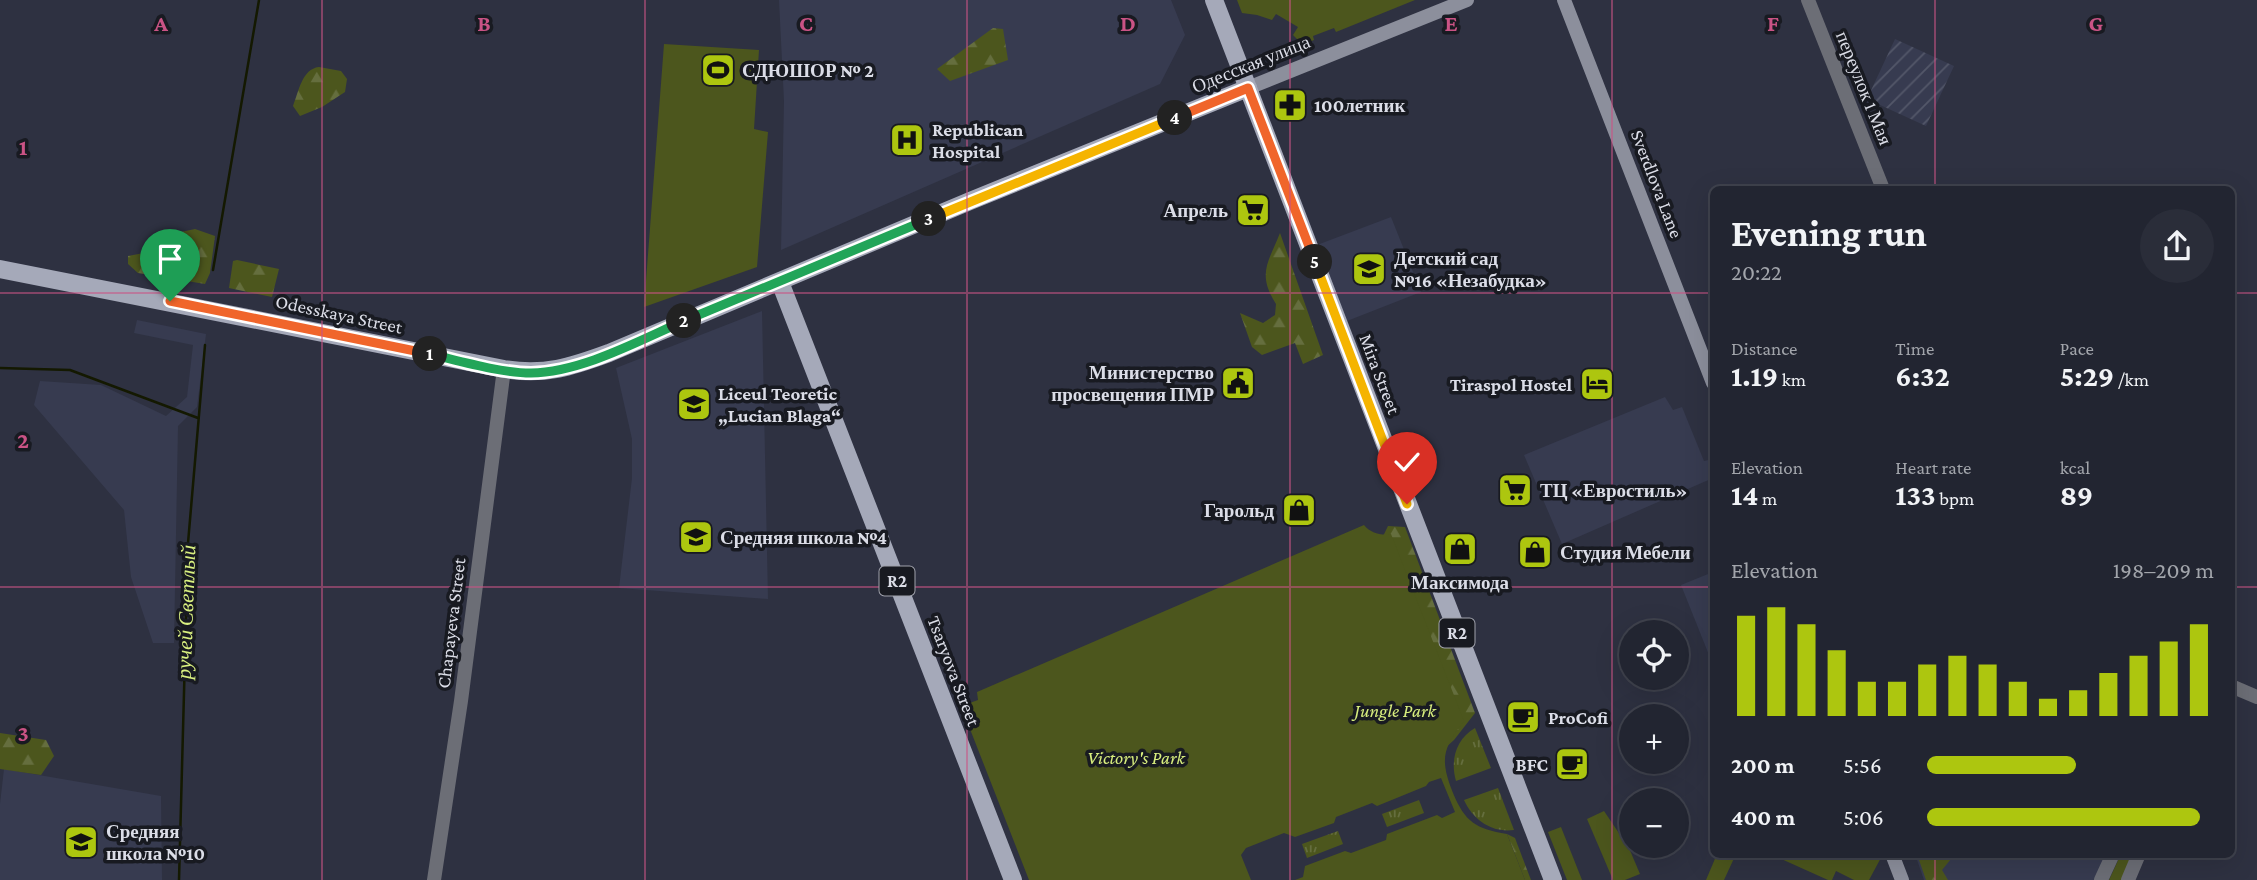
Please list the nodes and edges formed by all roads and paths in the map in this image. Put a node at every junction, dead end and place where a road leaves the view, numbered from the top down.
1 (1214, 0) edge
2 (1467, 0) edge
3 (1564, 0) edge
4 (1808, 0) edge
5 (1248, 88) junction
6 (1882, 186) edge
7 (0, 269) edge
8 (780, 282) junction
9 (504, 369) junction
10 (1710, 375) edge
11 (2235, 688) edge
12 (2257, 697) edge
13 (1894, 858) edge
14 (2111, 858) edge
15 (2137, 858) edge
16 (434, 880) edge
17 (1013, 880) edge
18 (1553, 880) edge
19 (1902, 880) edge
20 (2101, 880) edge
21 (2128, 880) edge

1 - 5 main road, Mira Street
2 - 5 main road, Одесская улица
3 - 10 main road, Sverdlova Lane
4 - 6 street, переулок 1 Мая
5 - 8 main road, Одесская улица
5 - 18 main road, Mira Street / R2
7 - 9 main road, Odesskaya Street
8 - 9 main road, Odesskaya Street
8 - 17 main road, Tsaryova Street / R2
9 - 16 street, Chapayeva Street
11 - 12 street
13 - 19 main road
14 - 20 street
15 - 21 street

